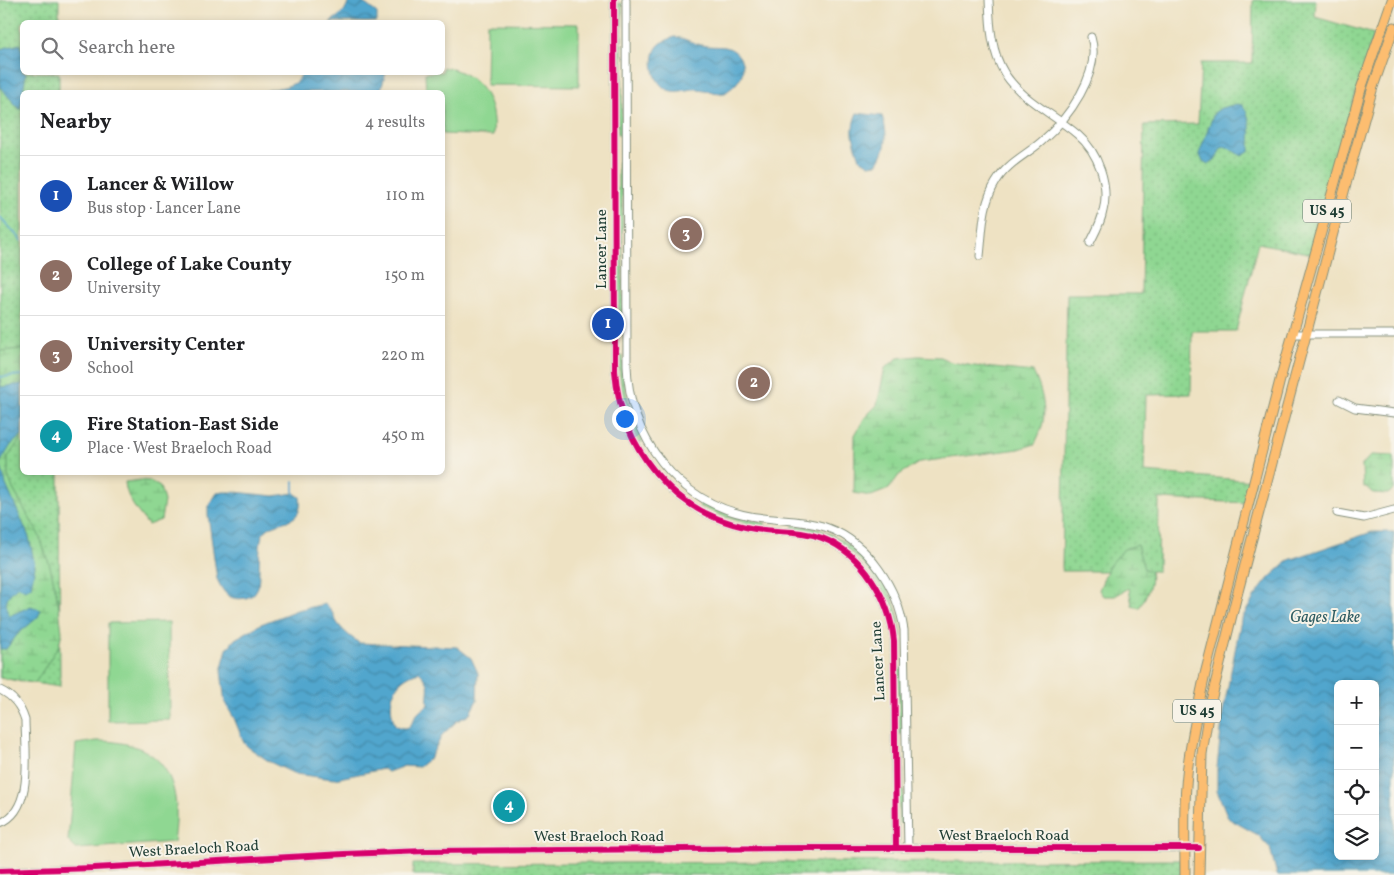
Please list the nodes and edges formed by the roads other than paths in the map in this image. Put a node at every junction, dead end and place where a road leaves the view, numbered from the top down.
1 (614, 0) edge
2 (626, 0) edge
3 (990, 0) edge
4 (1392, 0) edge
5 (1394, 27) edge
6 (1091, 37) dead end
7 (1390, 47) edge
8 (1060, 122) junction
9 (1090, 243) dead end
10 (980, 256) dead end
11 (1294, 334) junction
12 (1307, 334) junction
13 (1394, 334) edge
14 (1339, 400) dead end
15 (1394, 413) edge
16 (1394, 510) edge
17 (1337, 513) dead end
18 (0, 690) edge
19 (0, 823) edge
20 (896, 848) junction
21 (908, 848) junction
22 (1185, 848) junction
23 (1199, 848) junction
24 (0, 871) edge
25 (1184, 875) edge
26 (1199, 875) edge

1 - 20 street, Lancer Lane
2 - 21 street, Lancer Lane
3 - 8 street
4 - 11 main road, US 45
5 - 7 main road, US 45
6 - 8 street
7 - 12 main road, US 45
8 - 9 street
8 - 10 street
11 - 12 street
11 - 22 main road, US 45
12 - 13 street
12 - 23 main road, US 45
14 - 15 street
16 - 17 street
18 - 19 street
20 - 21 street, West Braeloch Road
20 - 24 street, West Braeloch Road
21 - 22 street, West Braeloch Road
22 - 23 street, West Braeloch Road
22 - 25 main road, US 45
23 - 26 main road, US 45

